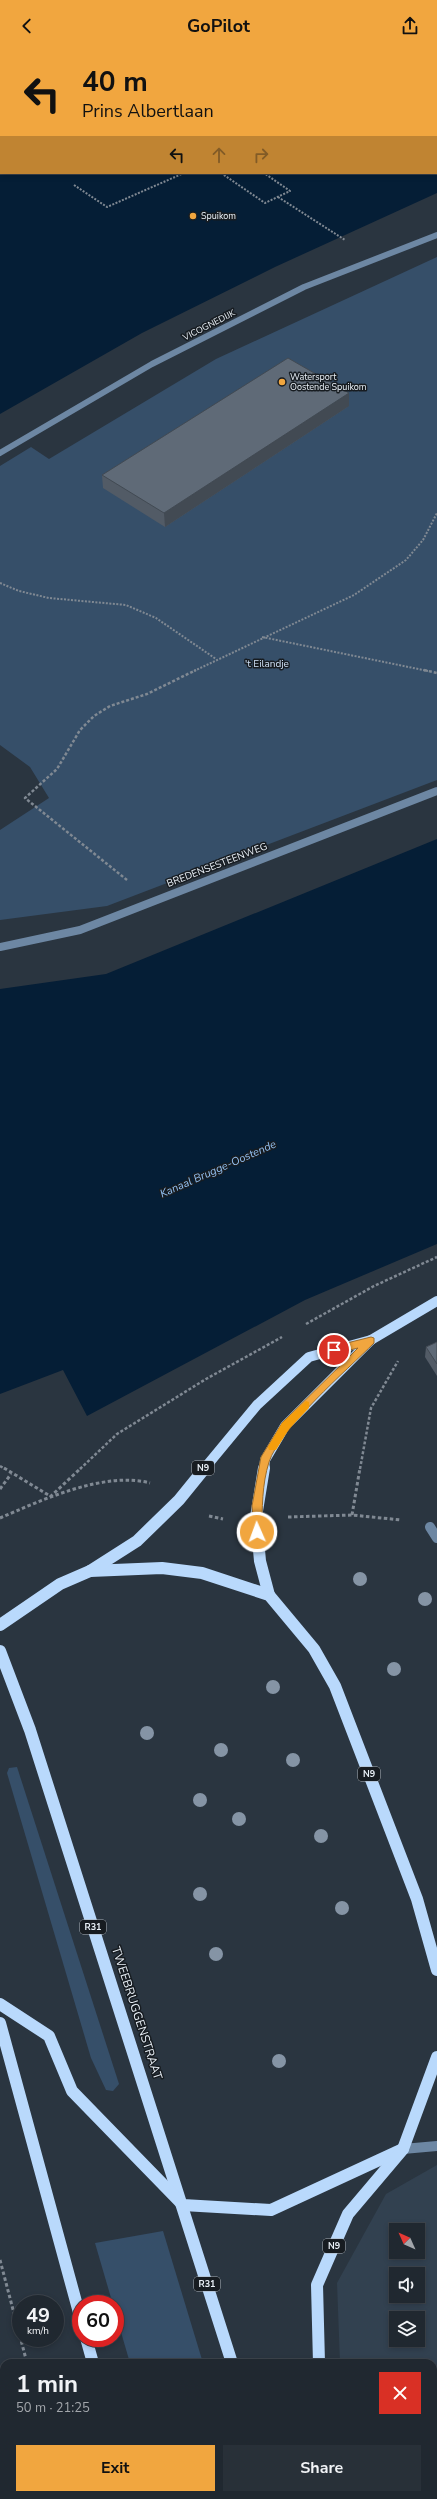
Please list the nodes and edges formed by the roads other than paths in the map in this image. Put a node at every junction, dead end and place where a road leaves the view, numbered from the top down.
1 (437, 236) edge
2 (0, 453) edge
3 (437, 791) edge
4 (0, 946) edge
5 (437, 1301) edge
6 (371, 1340) junction
7 (430, 1526) road end
8 (437, 1538) edge
9 (90, 1571) junction
10 (269, 1595) junction
11 (0, 1625) edge
12 (0, 1651) edge
13 (437, 1970) edge
14 (0, 2004) edge
15 (0, 2022) edge
16 (437, 2057) edge
17 (437, 2146) edge
18 (404, 2149) junction
19 (183, 2205) junction
20 (74, 2295) edge
21 (89, 2347) edge
22 (92, 2359) edge
23 (231, 2359) edge
24 (319, 2359) edge

1 - 2 street, VICOGNEDIJK
3 - 4 street, BREDENSESTEENWEG
5 - 6 main road, N9
6 - 9 main road, N9
6 - 10 main road, N9
7 - 8 street
9 - 10 main road
9 - 11 main road
10 - 13 main road, N9
12 - 19 main road, TWEEBRUGGENSTRAAT / R31
14 - 19 main road
15 - 20 main road
16 - 18 main road, N9
17 - 18 street
18 - 19 main road
18 - 24 main road, N9
19 - 23 main road, TWEEBRUGGENSTRAAT / R31
21 - 22 main road

